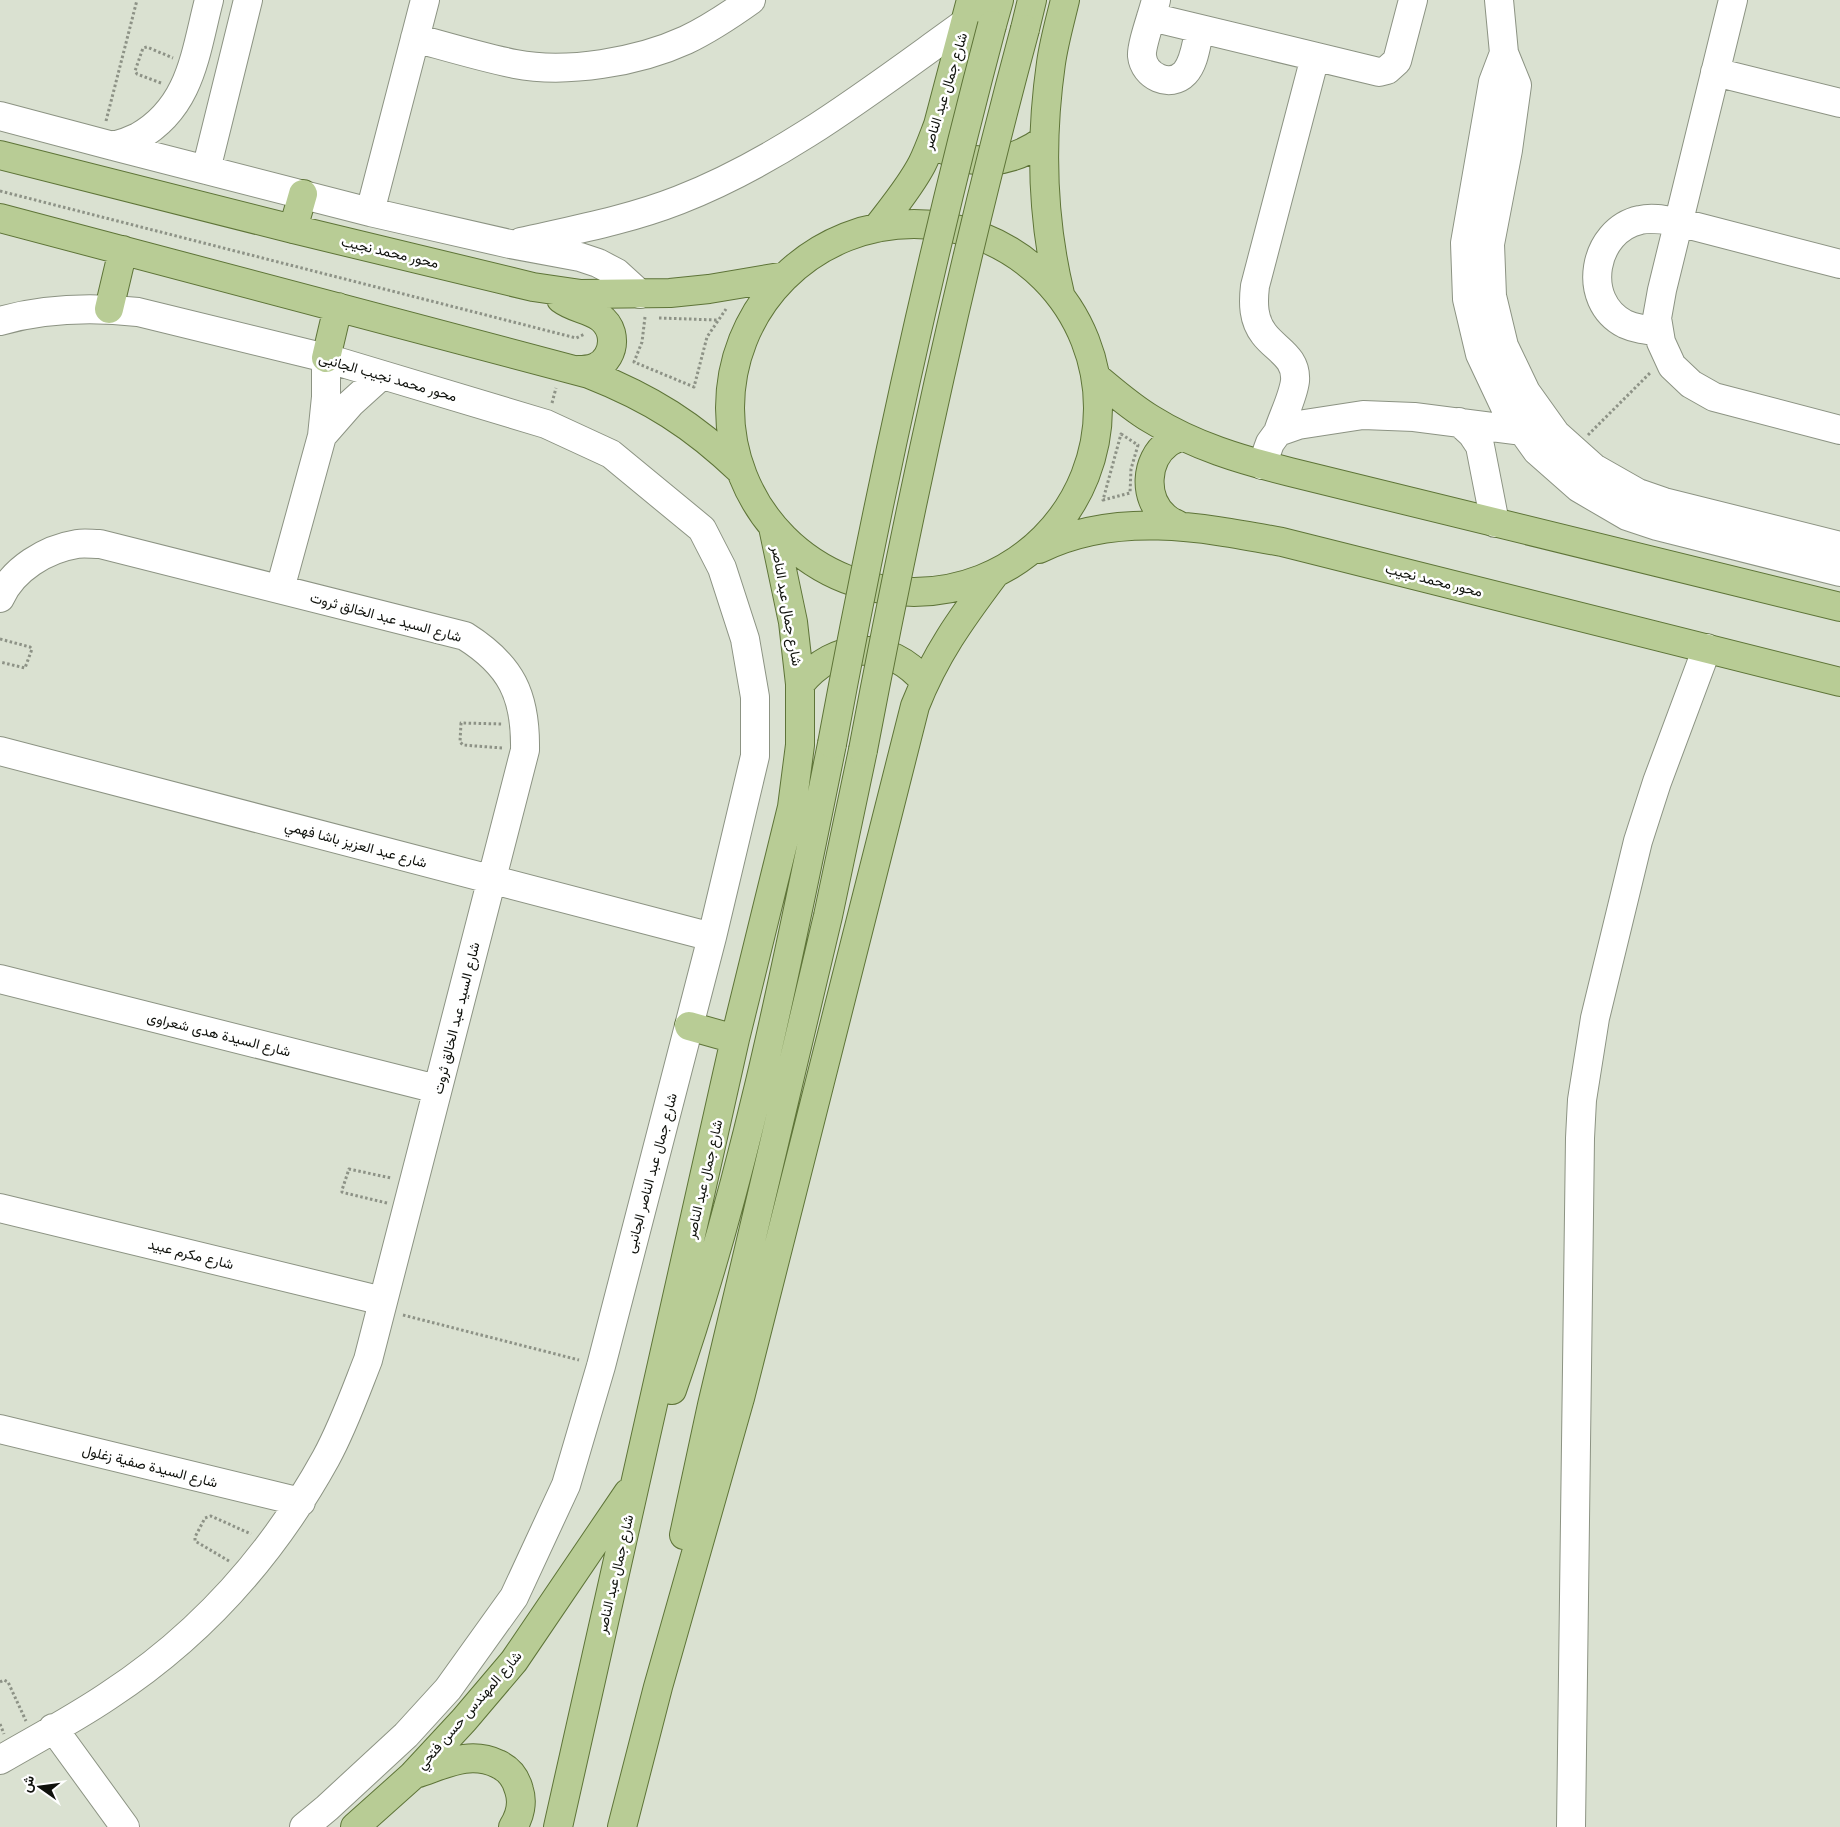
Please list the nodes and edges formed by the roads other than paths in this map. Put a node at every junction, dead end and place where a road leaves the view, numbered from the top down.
1 (209, 0) edge
2 (248, 0) edge
3 (425, 0) edge
4 (751, 0) edge
5 (1032, 0) edge
6 (1065, 0) edge
7 (1413, 0) edge
8 (1499, 0) edge
9 (1733, 0) edge
10 (1154, 9) edge
11 (968, 11) edge
12 (995, 13) edge
13 (1200, 29) junction
14 (415, 38) junction
15 (1504, 53) junction
16 (1315, 57) junction
17 (1715, 72) junction
18 (1840, 103) edge
19 (0, 116) edge
20 (1044, 140) junction
21 (931, 141) junction
22 (107, 145) junction
23 (0, 155) edge
24 (206, 170) junction
25 (302, 194) junction
26 (370, 212) junction
27 (0, 218) edge
28 (1678, 222) junction
29 (877, 228) junction
30 (293, 230) junction
31 (510, 244) junction
32 (124, 250) junction
33 (1840, 264) edge
34 (786, 276) junction
35 (552, 289) junction
36 (640, 294) junction
37 (1060, 296) junction
38 (338, 307) junction
39 (109, 309) junction
40 (0, 321) edge
41 (1658, 331) junction
42 (326, 358) junction
43 (578, 370) junction
44 (382, 375) junction
45 (1096, 377) junction
46 (1459, 422) junction
47 (1840, 430) edge
48 (1523, 431) junction
49 (1278, 432) junction
50 (322, 436) junction
51 (1182, 436) junction
52 (1262, 465) junction
53 (741, 470) junction
54 (1495, 523) junction
55 (1178, 525) junction
56 (773, 527) junction
57 (1840, 546) edge
58 (1026, 555) junction
59 (722, 568) joint
60 (1840, 572) edge
61 (994, 575) junction
62 (280, 589) junction
63 (0, 598) edge
64 (1840, 607) edge
65 (1706, 648) junction
66 (925, 682) junction
67 (1840, 682) edge
68 (800, 684) junction
69 (0, 751) edge
70 (491, 879) junction
71 (712, 937) junction
72 (0, 979) edge
73 (689, 1026) junction
74 (735, 1038) junction
75 (438, 1089) junction
76 (0, 1208) edge
77 (382, 1305) junction
78 (0, 1429) edge
79 (636, 1481) junction
80 (300, 1502) junction
81 (658, 1687) junction
82 (44, 1734) junction
83 (0, 1760) edge
84 (412, 1776) junction
85 (125, 1827) edge
86 (304, 1827) edge
87 (354, 1827) edge
88 (513, 1827) edge
89 (558, 1827) edge
90 (622, 1827) edge
91 (1571, 1827) edge

1 - 22 street
2 - 24 street
3 - 14 street
4 - 14 street
5 - 81 main road, bridge
6 - 20 main road
7 - 16 street
8 - 15 street
9 - 17 street
10 - 13 street
10 - 13 street
11 - 21 main road, شارع جمال عبد الناصر
11 - 31 street
12 - 79 main road, bridge
13 - 16 street
14 - 26 street
15 - 48 street
15 - 57 street
16 - 49 street
17 - 18 street
17 - 28 street
19 - 22 street
20 - 21 main road
20 - 37 main road
21 - 29 main road, شارع جمال عبد الناصر
22 - 24 street
23 - 30 main road, محور محمد نجيب
24 - 25 street
25 - 26 street
25 - 30 main road
26 - 31 street
27 - 32 main road
28 - 33 street
28 - 41 street
28 - 41 street
29 - 34 main road
29 - 37 main road
30 - 35 main road, محور محمد نجيب
31 - 36 street
32 - 38 main road
32 - 39 main road
34 - 36 main road, محور محمد نجيب
34 - 53 main road
35 - 36 main road, محور محمد نجيب
35 - 43 main road
37 - 45 main road
38 - 42 main road
38 - 43 main road
39 - 40 street, محور محمد نجيب الجانبى
39 - 42 street, محور محمد نجيب الجانبى
41 - 47 street
42 - 44 street, محور محمد نجيب الجانبى
42 - 50 street
43 - 53 main road
44 - 50 street
44 - 59 street, محور محمد نجيب الجانبى
45 - 51 main road
45 - 58 main road
46 - 48 street
46 - 49 street
46 - 54 street
48 - 60 street
49 - 52 street
50 - 62 street
51 - 52 main road
51 - 55 main road
52 - 54 main road
53 - 56 main road
54 - 64 main road
55 - 58 main road, محور محمد نجيب
55 - 65 main road, محور محمد نجيب
56 - 61 main road
56 - 68 main road, شارع جمال عبد الناصر
58 - 61 main road
59 - 71 street, شارع جمال عبد الناصر الجانبى
61 - 66 main road
62 - 63 street, شارع السيد عبد الخالق ثروت
62 - 70 street, شارع السيد عبد الخالق ثروت
65 - 67 main road, محور محمد نجيب
65 - 91 street
66 - 68 main road
66 - 81 main road
68 - 74 main road, شارع جمال عبد الناصر
69 - 70 street, شارع عبد العزيز باشا فهمي
70 - 71 street, شارع عبد العزيز باشا فهمي
70 - 75 street, شارع السيد عبد الخالق ثروت
71 - 73 street, شارع جمال عبد الناصر الجانبى
72 - 75 street, شارع السيدة هدى شعراوى
73 - 74 main road
73 - 86 street, شارع جمال عبد الناصر الجانبى
74 - 79 main road, شارع جمال عبد الناصر
75 - 77 street, شارع السيد عبد الخالق ثروت
76 - 77 street, شارع مكرم عبيد
77 - 80 street, شارع السيد عبد الخالق ثروت
78 - 80 street, شارع السيدة صفية زغلول
79 - 84 main road, شارع المهندس حسن فتحي
79 - 89 main road, شارع جمال عبد الناصر
80 - 82 street, شارع السيد عبد الخالق ثروت
81 - 90 main road
82 - 83 street, شارع السيد عبد الخالق ثروت
82 - 85 street
84 - 87 main road, شارع المهندس حسن فتحي
84 - 88 main road

